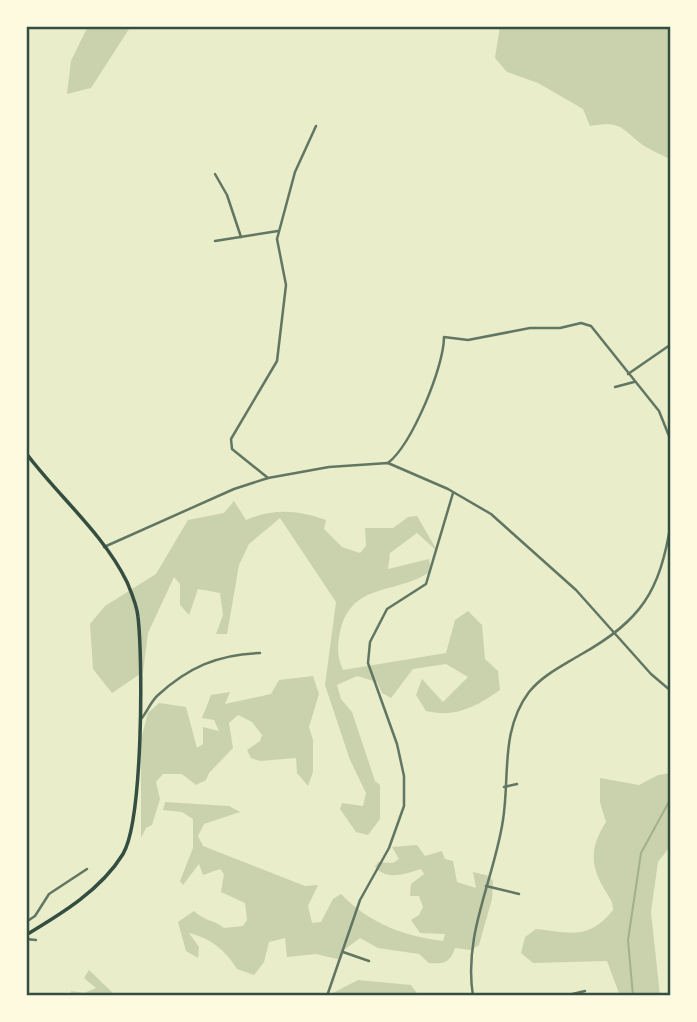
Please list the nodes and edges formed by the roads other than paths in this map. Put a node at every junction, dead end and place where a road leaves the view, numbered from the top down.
1 (316, 126) dead end
2 (215, 173) dead end
3 (289, 191) junction
4 (296, 194) dead end
5 (278, 231) junction
6 (241, 237) junction
7 (215, 241) dead end
8 (670, 345) edge
9 (628, 374) junction
10 (634, 382) junction
11 (615, 387) dead end
12 (671, 441) edge
13 (26, 453) edge
14 (388, 463) junction
15 (268, 478) junction
16 (453, 493) junction
17 (671, 522) edge
18 (104, 547) junction
19 (617, 634) junction
20 (260, 653) dead end
21 (671, 691) edge
22 (139, 721) junction
23 (517, 783) dead end
24 (504, 787) junction
25 (87, 869) dead end
26 (486, 886) junction
27 (519, 894) dead end
28 (26, 922) edge
29 (26, 937) edge
30 (36, 940) dead end
31 (343, 952) junction
32 (369, 961) dead end
33 (585, 991) dead end
34 (327, 996) edge
35 (473, 996) edge
36 (564, 996) edge

1 - 3 street
2 - 6 street
3 - 4 street
3 - 5 street
5 - 6 street
5 - 15 street
6 - 7 street
8 - 9 street
9 - 10 street
9 - 14 street
10 - 11 street
10 - 12 street
13 - 18 main road
14 - 15 street
14 - 16 street
15 - 18 street
16 - 19 street
16 - 31 street
17 - 19 street
18 - 22 main road
19 - 21 street
19 - 24 street
20 - 22 street
22 - 29 main road
23 - 24 street
24 - 26 street
25 - 28 street
26 - 27 street
26 - 35 street
29 - 30 street
31 - 32 street
31 - 34 street
33 - 36 street

